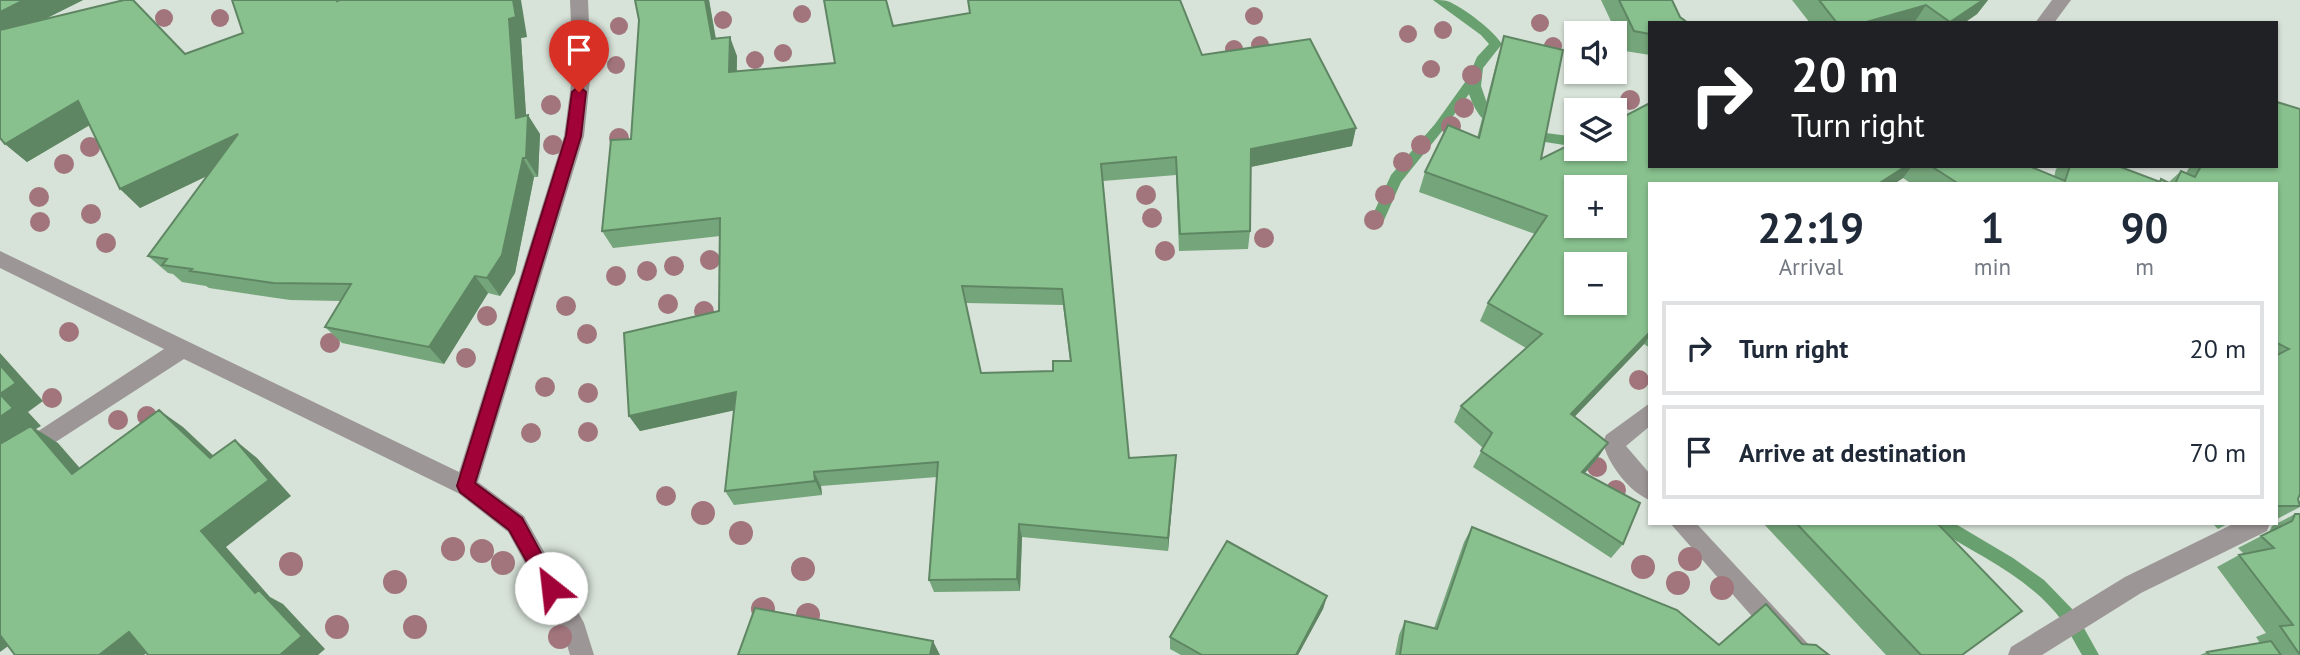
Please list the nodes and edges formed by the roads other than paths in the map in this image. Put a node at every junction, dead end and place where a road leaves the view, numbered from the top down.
1 (579, 0) edge
2 (2062, 0) edge
3 (2046, 21) edge
4 (0, 259) edge
5 (184, 347) junction
6 (1648, 415) edge
7 (0, 468) edge
8 (466, 486) junction
9 (1648, 488) edge
10 (1683, 525) edge
11 (2255, 525) edge
12 (582, 655) edge
13 (1802, 655) edge
14 (2020, 655) edge

1 - 8 street
2 - 3 street
4 - 5 street
5 - 7 street
5 - 8 street
6 - 9 street
8 - 12 street
10 - 13 street
11 - 14 street

